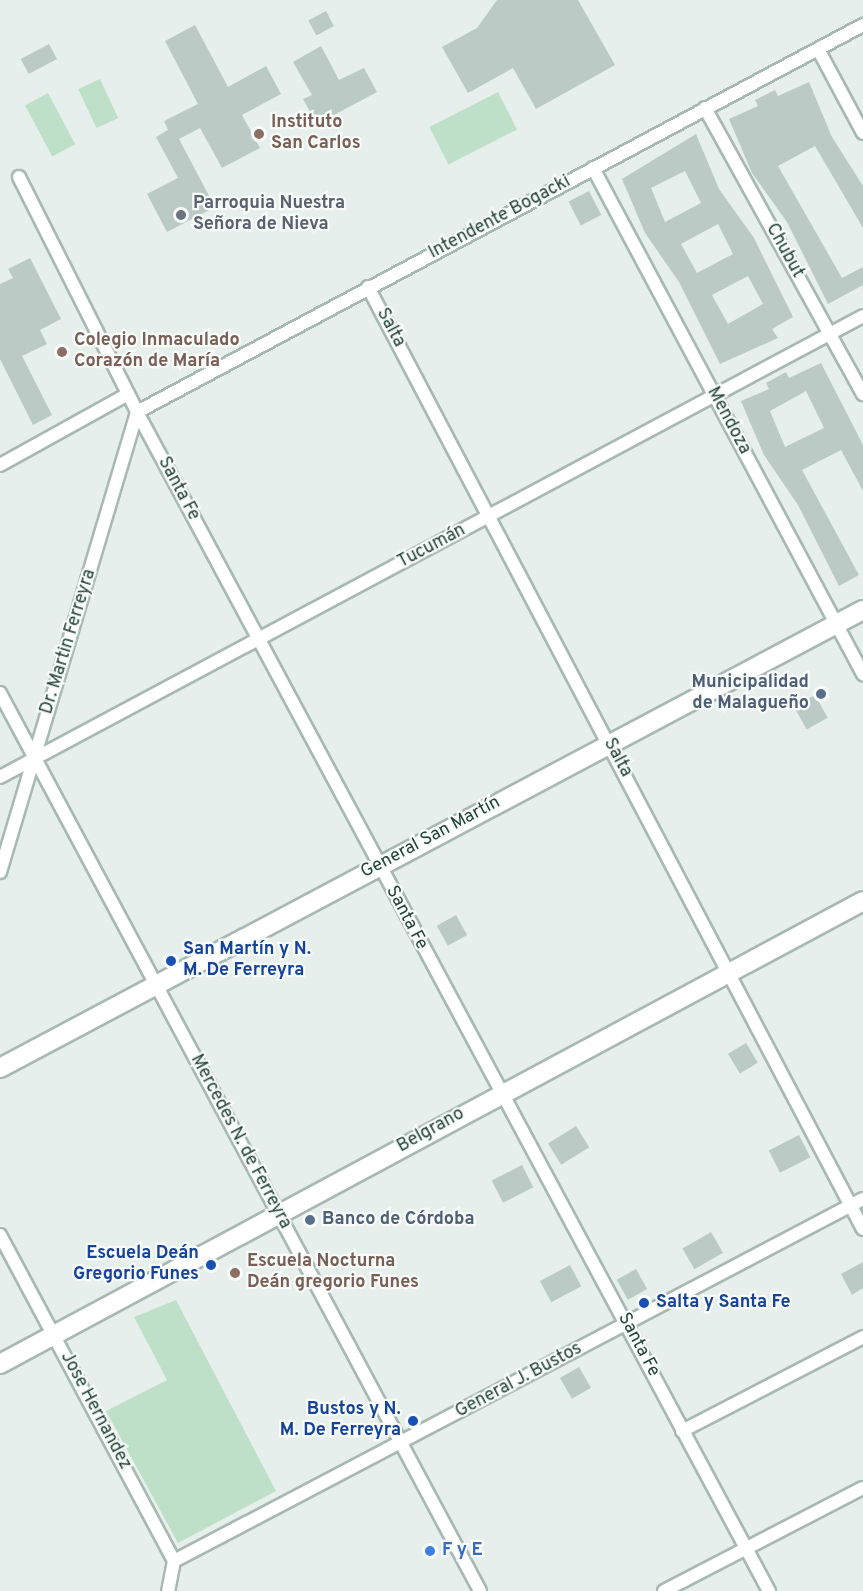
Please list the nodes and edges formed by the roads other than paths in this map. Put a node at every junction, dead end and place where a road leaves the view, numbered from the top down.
1 (863, 25) edge
2 (818, 49) junction
3 (705, 108) junction
4 (863, 133) edge
5 (593, 168) junction
6 (19, 177) dead end
7 (368, 287) junction
8 (863, 316) edge
9 (830, 335) junction
10 (128, 394) junction
11 (863, 394) edge
12 (714, 396) junction
13 (137, 412) junction
14 (0, 465) edge
15 (488, 517) junction
16 (863, 610) edge
17 (836, 624) junction
18 (258, 639) junction
19 (863, 674) edge
20 (0, 693) edge
21 (610, 744) junction
22 (35, 758) junction
23 (0, 777) edge
24 (378, 866) junction
25 (0, 872) edge
26 (863, 901) edge
27 (730, 972) junction
28 (156, 985) junction
29 (0, 1068) edge
30 (501, 1093) junction
31 (863, 1199) edge
32 (851, 1206) junction
33 (279, 1214) junction
34 (863, 1229) edge
35 (0, 1235) edge
36 (627, 1324) junction
37 (54, 1335) junction
38 (863, 1337) edge
39 (0, 1364) edge
40 (682, 1431) junction
41 (401, 1443) junction
42 (863, 1488) edge
43 (746, 1549) junction
44 (174, 1561) junction
45 (168, 1591) edge
46 (480, 1591) edge
47 (664, 1591) edge
48 (769, 1591) edge

1 - 2 street, Intendente Bogacki
2 - 3 street, Intendente Bogacki
2 - 4 street
3 - 5 street, Intendente Bogacki
3 - 9 street, Chubut
5 - 7 street, Intendente Bogacki
5 - 12 street, Mendoza
6 - 10 street, Santa Fe
7 - 13 street, Intendente Bogacki
7 - 15 street, Salta
8 - 9 street, Tucumán
9 - 11 street, Chubut
9 - 12 street, Tucumán
10 - 13 street, Santa Fe
10 - 14 street
12 - 15 street, Tucumán
12 - 17 street, Mendoza
13 - 18 street, Santa Fe
13 - 22 street, Dr. Martin Ferreyra
15 - 18 street, Tucumán
15 - 21 street, Salta
16 - 17 main road, General San Martín
17 - 19 street, Mendoza
17 - 21 main road, General San Martín
18 - 22 street, Tucumán
18 - 24 street, Santa Fe
20 - 22 street, Mercedes N. de Ferreyra
21 - 24 main road, General San Martín
21 - 27 street, Salta
22 - 23 street, Tucumán
22 - 25 street, Dr. Martin Ferreyra
22 - 28 street, Mercedes N. de Ferreyra
24 - 28 main road, General San Martín
24 - 30 street, Santa Fe
26 - 27 main road, Belgrano
27 - 30 main road, Belgrano
27 - 32 street, Salta
28 - 29 main road, General San Martín
28 - 33 street, Mercedes N. de Ferreyra
30 - 33 main road, Belgrano
30 - 36 street, Santa Fe
31 - 32 street, General J. Bustos
32 - 34 street, Salta
32 - 36 street, General J. Bustos
33 - 37 main road, Belgrano
33 - 41 street, Mercedes N. de Ferreyra
35 - 37 street, Jose Hernandez
36 - 40 street, Santa Fe
36 - 41 street, General J. Bustos
37 - 39 main road, Belgrano
37 - 44 street, Jose Hernandez
38 - 40 street
40 - 43 street, Santa Fe
41 - 44 street, General J. Bustos
41 - 46 street, Mercedes N. de Ferreyra
42 - 43 street
43 - 47 street
43 - 48 street, Santa Fe
44 - 45 street

